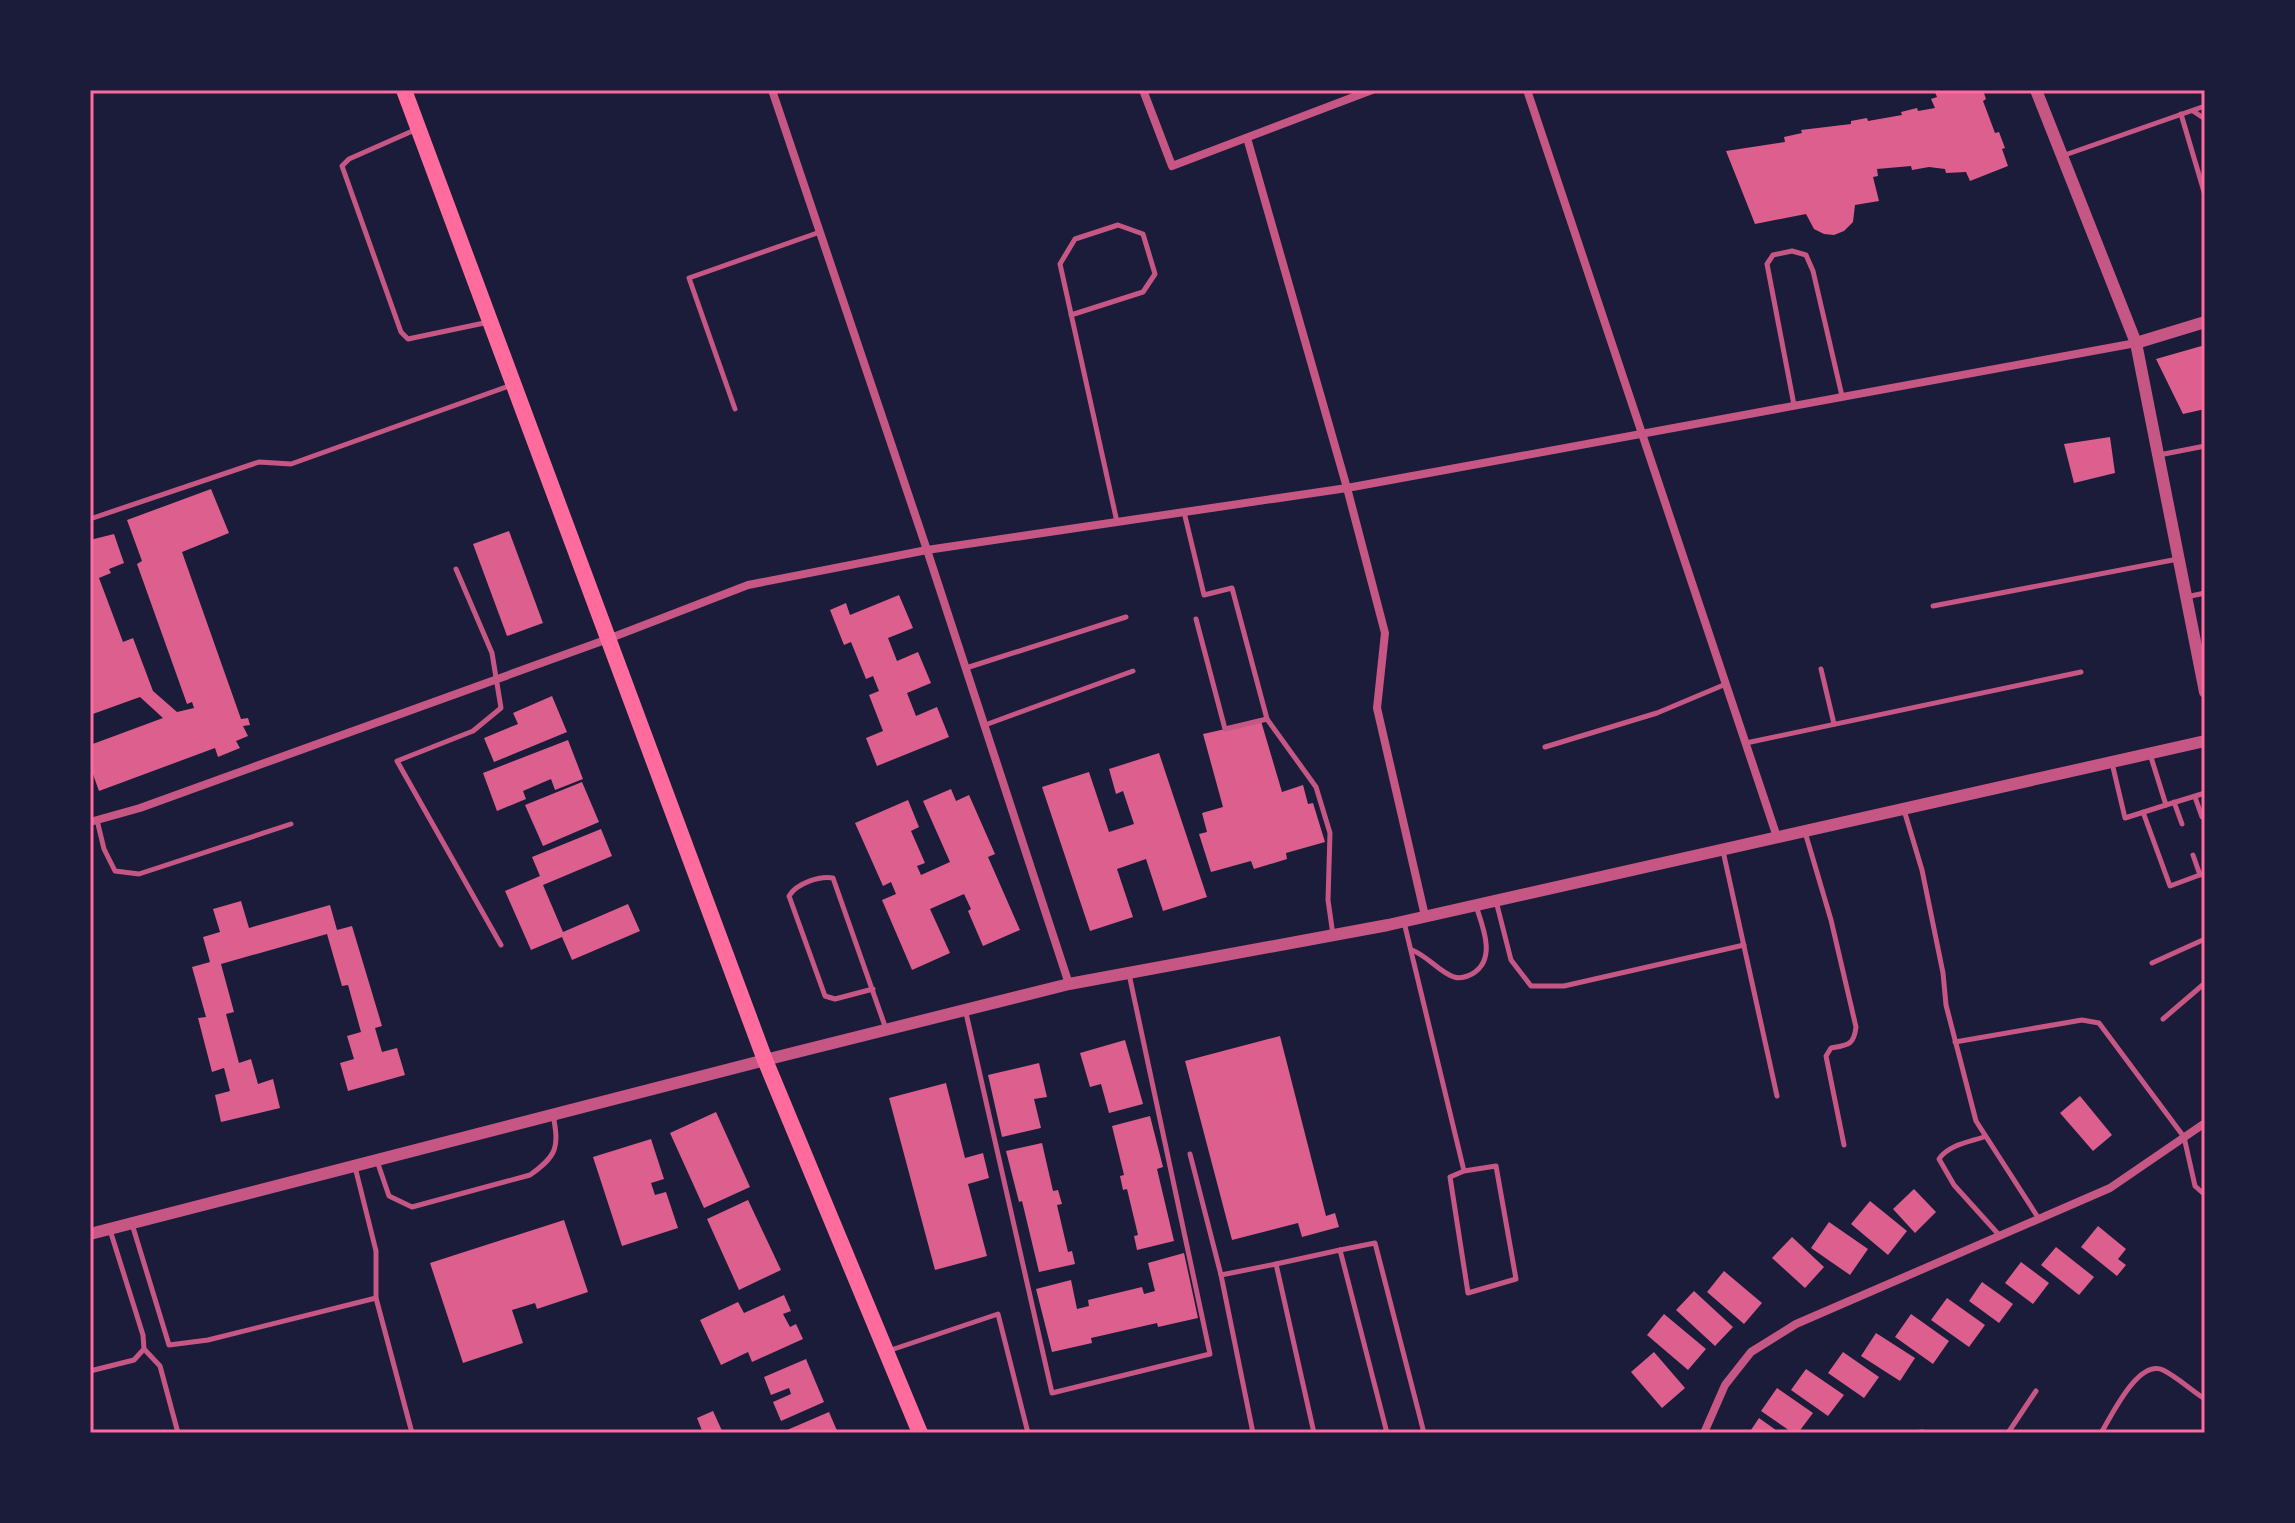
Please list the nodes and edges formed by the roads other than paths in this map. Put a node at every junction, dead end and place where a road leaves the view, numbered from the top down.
1 (404, 90) edge
2 (772, 90) edge
3 (1143, 90) edge
4 (1372, 90) edge
5 (1527, 90) edge
6 (2036, 90) edge
7 (2205, 106) edge
8 (2192, 110) junction
9 (2181, 114) junction
10 (2205, 119) edge
11 (418, 128) junction
12 (1247, 138) junction
13 (2062, 156) junction
14 (2205, 195) edge
15 (820, 232) junction
16 (1071, 315) junction
17 (490, 322) junction
18 (2205, 322) edge
19 (2136, 343) junction
20 (513, 384) junction
21 (1842, 397) junction
22 (1794, 406) junction
23 (735, 409) dead end
24 (1642, 434) junction
25 (2205, 446) edge
26 (2158, 456) junction
27 (1347, 488) junction
28 (1184, 512) junction
29 (90, 519) edge
30 (1117, 522) junction
31 (927, 550) junction
32 (2179, 559) junction
33 (456, 569) dead end
34 (2205, 593) edge
35 (2186, 597) junction
36 (1933, 606) dead end
37 (1126, 617) dead end
38 (1196, 619) dead end
39 (608, 639) junction
40 (965, 668) junction
41 (1821, 669) dead end
42 (1133, 671) dead end
43 (2081, 672) dead end
44 (497, 680) junction
45 (1726, 684) junction
46 (2205, 692) edge
47 (1267, 719) junction
48 (1834, 724) junction
49 (984, 726) junction
50 (2205, 741) edge
51 (1745, 743) junction
52 (1545, 747) dead end
53 (2150, 754) junction
54 (2112, 762) junction
55 (2205, 793) edge
56 (2195, 797) junction
57 (2174, 802) junction
58 (2166, 805) junction
59 (1904, 809) junction
60 (2143, 812) junction
61 (2202, 817) dead end
62 (93, 821) edge
63 (291, 824) dead end
64 (2182, 824) dead end
65 (1804, 831) junction
66 (1777, 837) junction
67 (1723, 850) junction
68 (2193, 855) dead end
69 (2203, 874) edge
70 (1496, 900) junction
71 (1475, 905) junction
72 (1425, 916) junction
73 (1404, 921) junction
74 (1333, 935) junction
75 (2205, 939) edge
76 (501, 945) dead end
77 (1744, 945) junction
78 (1411, 949) junction
79 (2152, 963) dead end
80 (1129, 973) junction
81 (2205, 983) edge
82 (1069, 984) junction
83 (873, 989) junction
84 (965, 1010) junction
85 (2163, 1019) dead end
86 (886, 1029) junction
87 (1955, 1042) junction
88 (765, 1060) junction
89 (1777, 1096) dead end
90 (553, 1114) junction
91 (2205, 1123) edge
92 (1984, 1137) junction
93 (2184, 1137) junction
94 (1844, 1145) dead end
95 (1190, 1154) dead end
96 (376, 1160) junction
97 (355, 1166) junction
98 (1464, 1171) junction
99 (2205, 1195) edge
100 (2039, 1219) junction
101 (132, 1224) junction
102 (109, 1229) junction
103 (90, 1234) edge
104 (2000, 1236) junction
105 (1340, 1250) junction
106 (1276, 1264) junction
107 (1221, 1275) junction
108 (376, 1298) junction
109 (144, 1349) junction
110 (886, 1351) junction
111 (90, 1371) edge
112 (2036, 1391) dead end
113 (2205, 1399) edge
114 (1923, 1432) edge
115 (178, 1433) edge
116 (412, 1433) edge
117 (920, 1433) edge
118 (1028, 1433) edge
119 (1253, 1433) edge
120 (1314, 1433) edge
121 (1387, 1433) edge
122 (1424, 1433) edge
123 (1704, 1433) edge
124 (1911, 1433) edge
125 (2008, 1433) edge
126 (2101, 1433) edge

1 - 11 main road
2 - 15 street
3 - 12 street
4 - 12 street
5 - 24 street
6 - 13 street
7 - 8 lane
8 - 9 lane
8 - 10 lane
9 - 13 lane
9 - 14 lane
11 - 17 main road
11 - 17 lane
12 - 27 street
13 - 19 street
15 - 23 lane
15 - 31 street
16 - 16 lane
16 - 30 lane
17 - 20 main road
18 - 19 street
19 - 21 street
19 - 26 street
20 - 29 lane
20 - 39 main road
21 - 22 street
21 - 22 lane
22 - 24 street
24 - 27 street
24 - 45 street
25 - 26 lane
26 - 32 street
27 - 28 street
27 - 72 street
28 - 30 street
28 - 47 lane
30 - 31 street
31 - 39 street
31 - 40 street
32 - 35 street
32 - 36 lane
33 - 44 lane
34 - 35 lane
35 - 46 street
37 - 40 lane
38 - 47 lane
39 - 44 street
39 - 88 main road
40 - 49 street
41 - 48 lane
42 - 49 lane
43 - 48 lane
44 - 62 street
44 - 76 lane
45 - 51 street
45 - 52 lane
47 - 74 lane
48 - 51 lane
49 - 82 street
50 - 53 street
51 - 66 street
53 - 54 street
53 - 58 lane
54 - 59 street
54 - 60 lane
55 - 56 lane
56 - 57 lane
56 - 61 lane
57 - 58 lane
57 - 64 lane
58 - 60 lane
59 - 65 street
59 - 87 lane
60 - 69 lane
62 - 63 lane
65 - 66 street
65 - 94 lane
66 - 67 street
67 - 70 street
67 - 77 lane
68 - 69 lane
70 - 71 street
70 - 77 lane
71 - 72 street
71 - 78 lane
72 - 73 street
73 - 74 street
73 - 78 lane
74 - 80 street
75 - 79 lane
77 - 89 lane
78 - 98 lane
80 - 82 street
80 - 84 lane
81 - 85 lane
82 - 84 street
83 - 83 lane
83 - 86 lane
84 - 86 street
86 - 88 street
87 - 92 lane
87 - 93 lane
88 - 90 street
88 - 110 main road
90 - 96 street
90 - 96 lane
91 - 93 street
92 - 100 lane
92 - 104 lane
93 - 99 lane
93 - 100 street
95 - 107 lane
96 - 97 street
97 - 101 street
97 - 108 lane
98 - 98 lane
100 - 104 street
101 - 102 street
101 - 108 lane
102 - 103 street
102 - 109 lane
104 - 123 street
105 - 106 lane
105 - 121 lane
105 - 122 lane
106 - 107 lane
106 - 120 lane
107 - 119 lane
108 - 116 lane
109 - 111 lane
109 - 115 lane
110 - 117 main road
110 - 118 lane
112 - 125 lane
113 - 126 lane
114 - 124 lane

